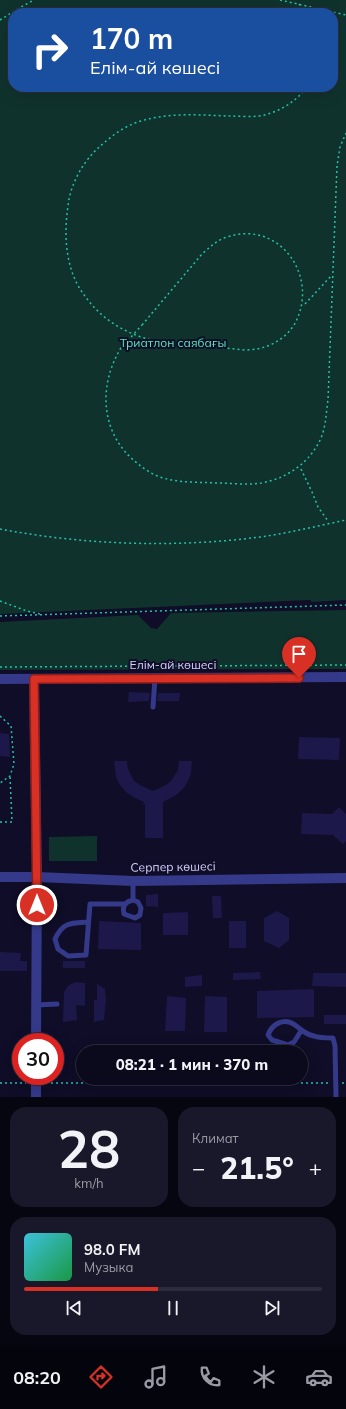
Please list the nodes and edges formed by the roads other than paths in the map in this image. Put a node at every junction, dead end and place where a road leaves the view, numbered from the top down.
1 (346, 677) edge
2 (155, 678) junction
3 (0, 679) edge
4 (34, 679) junction
5 (153, 707) dead end
6 (0, 877) edge
7 (37, 877) junction
8 (346, 878) edge
9 (134, 881) junction
10 (133, 900) junction
11 (124, 904) junction
12 (88, 922) junction
13 (57, 1004) dead end
14 (36, 1005) junction
15 (302, 1031) junction
16 (36, 1033) edge
17 (36, 1085) edge
18 (36, 1097) edge
19 (336, 1097) edge

1 - 2 street, Елім-ай көшесі
2 - 4 street, Елім-ай көшесі
2 - 5 lane
3 - 4 street, Елім-ай көшесі
4 - 7 street
6 - 7 street, Серпер көшесі
7 - 9 street, Серпер көшесі
7 - 14 street
8 - 9 street, Серпер көшесі
9 - 10 lane
10 - 11 lane
10 - 11 lane
11 - 12 lane
12 - 12 lane
13 - 14 lane
14 - 16 street
15 - 15 lane
15 - 19 lane
17 - 18 street

